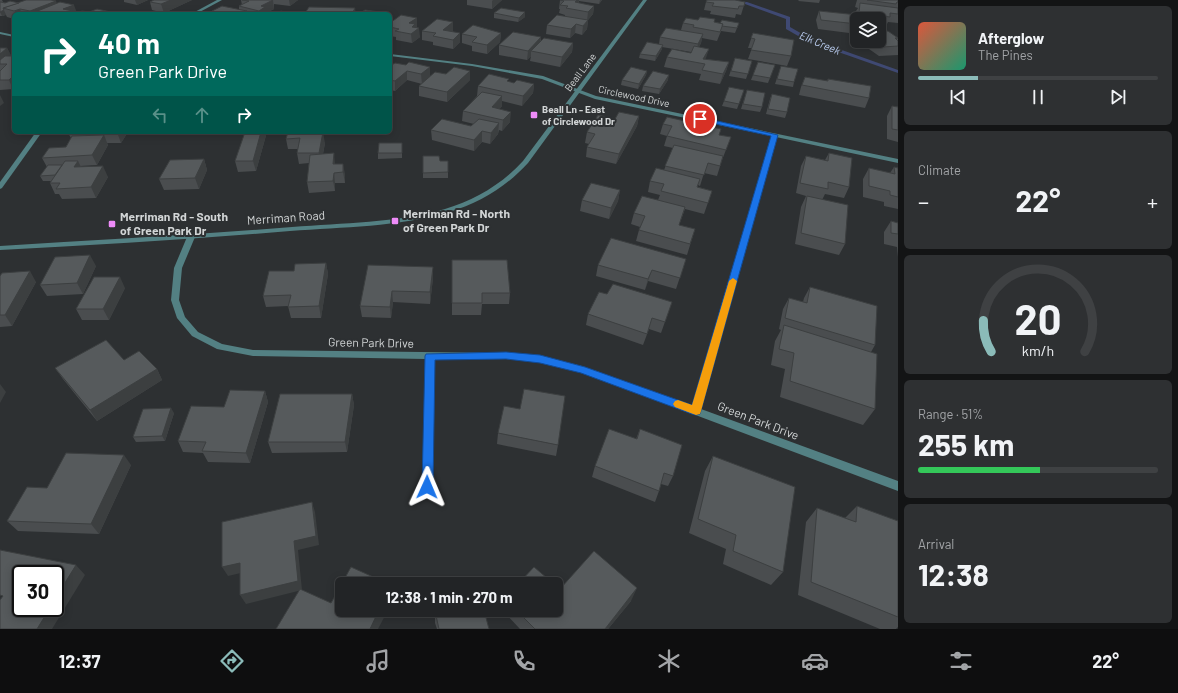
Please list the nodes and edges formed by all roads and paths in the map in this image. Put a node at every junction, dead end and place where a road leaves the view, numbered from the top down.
1 (220, 0) edge
2 (645, 0) edge
3 (198, 12) edge
4 (0, 33) edge
5 (12, 36) edge
6 (392, 55) edge
7 (576, 91) junction
8 (38, 134) edge
9 (774, 135) junction
10 (898, 161) edge
11 (0, 187) edge
12 (496, 188) joint
13 (191, 237) junction
14 (0, 248) edge
15 (430, 356) junction
16 (696, 411) junction
17 (898, 486) edge
18 (427, 487) dead end

1 - 3 street
2 - 7 street, Beall Lane
4 - 5 street
6 - 7 street, Circlewood Drive
7 - 9 street, Circlewood Drive
7 - 12 street, Beall Lane
8 - 11 street
9 - 10 street, Circlewood Drive
9 - 16 street
12 - 13 street, Merriman Road
13 - 14 street, Merriman Road
13 - 15 street, Green Park Drive
15 - 16 street, Green Park Drive
15 - 18 street
16 - 17 street, Green Park Drive

